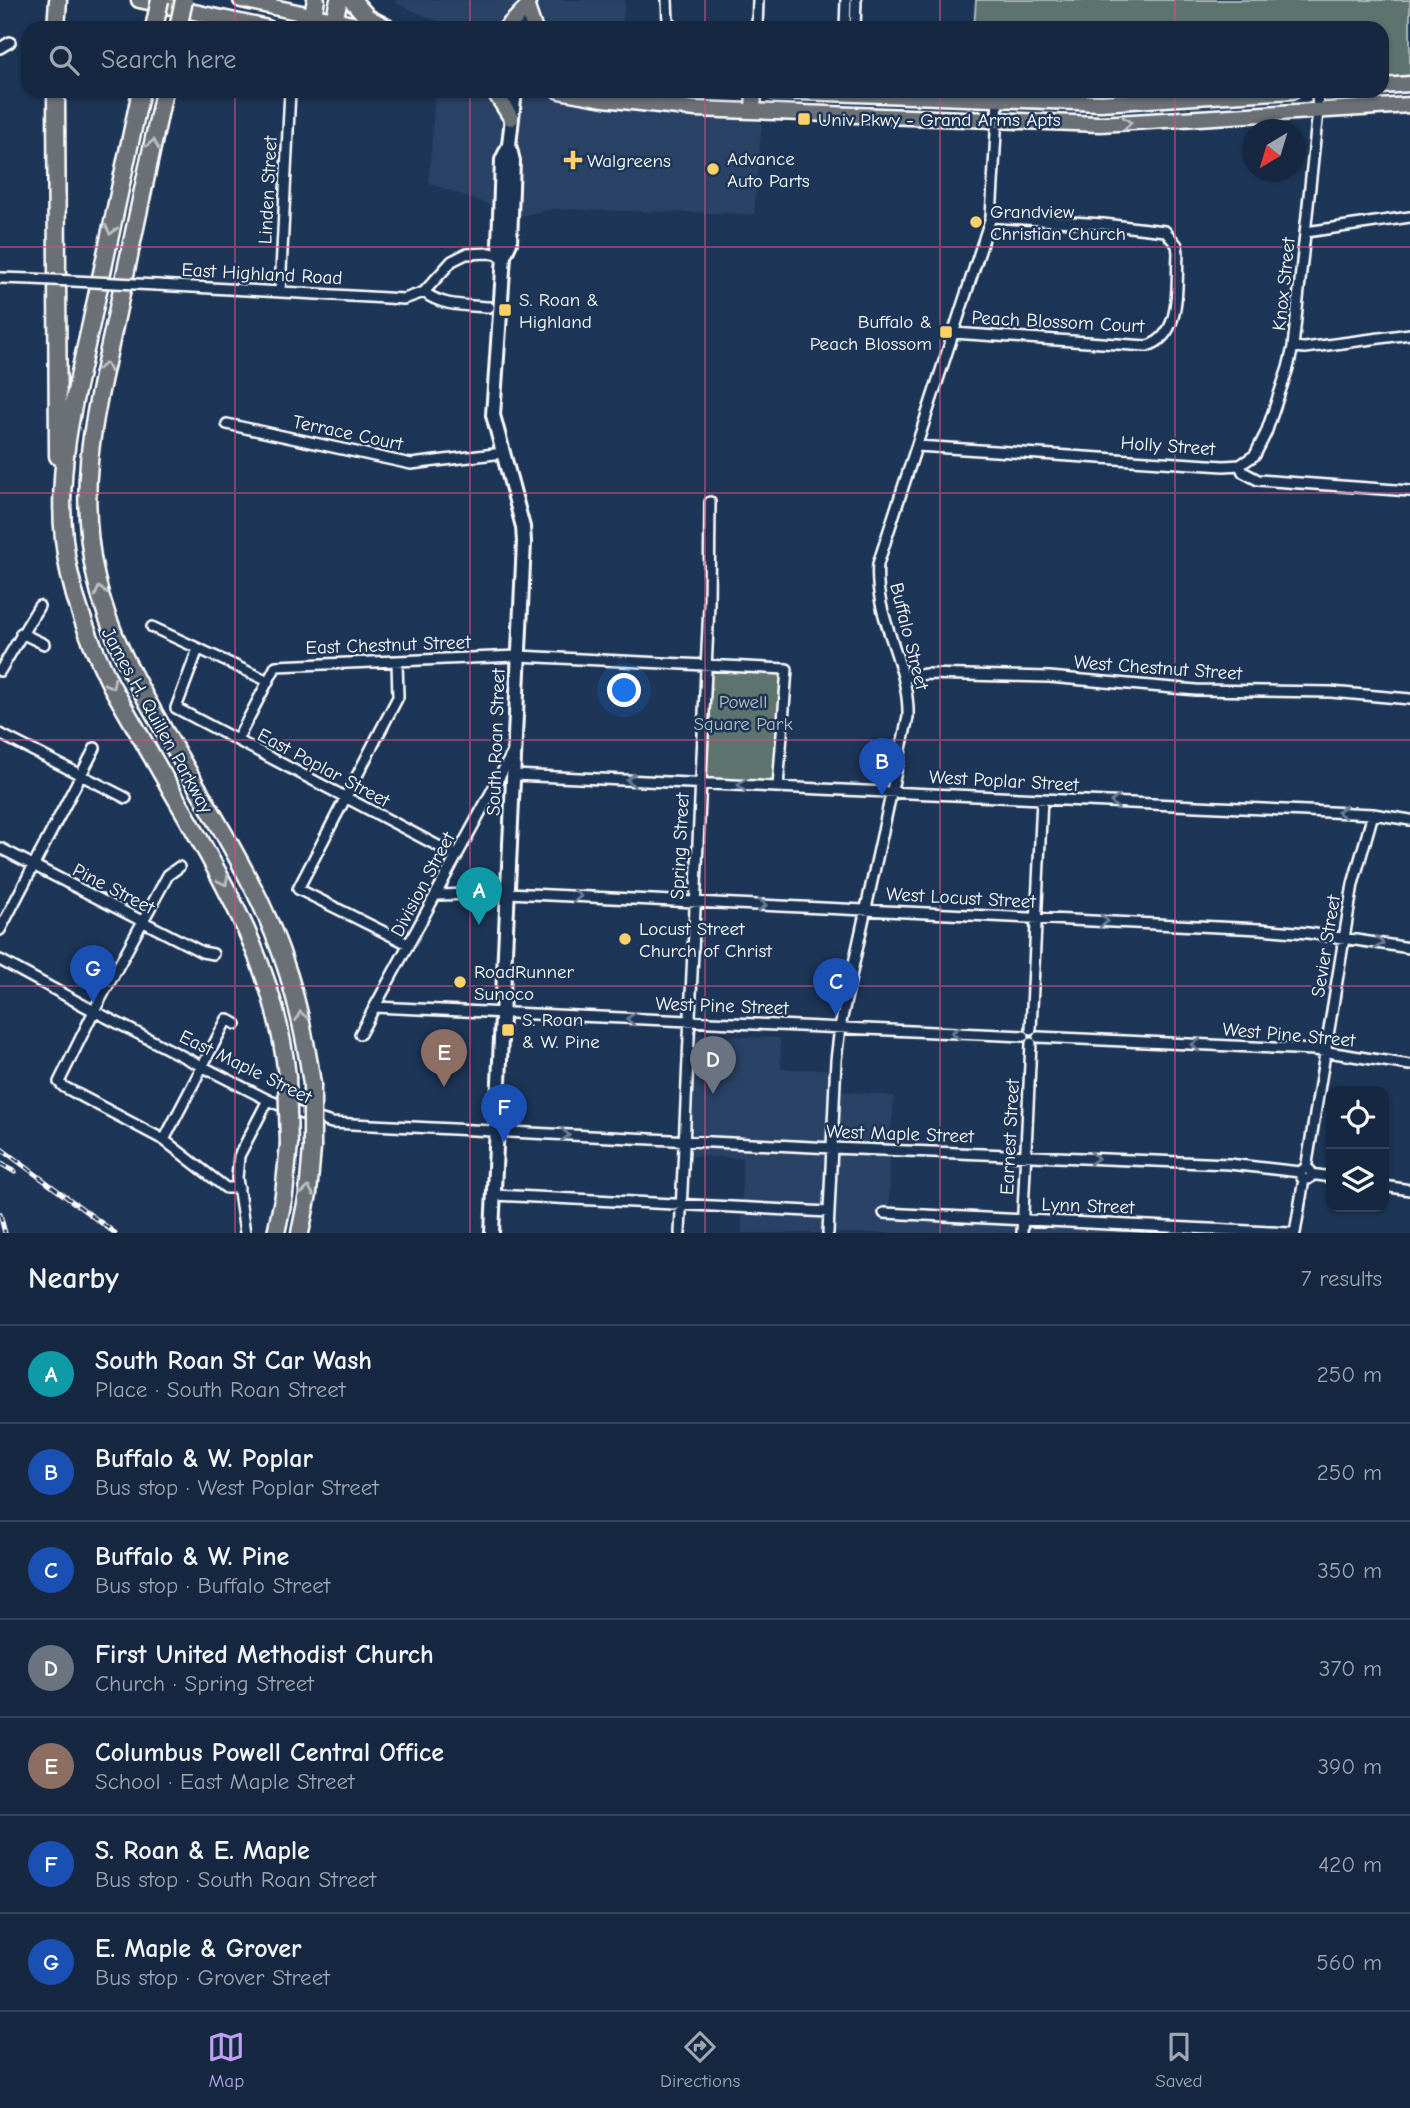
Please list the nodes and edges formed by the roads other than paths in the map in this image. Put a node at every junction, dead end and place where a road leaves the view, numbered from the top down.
1 (47, 0) edge
2 (58, 0) edge
3 (139, 0) edge
4 (160, 0) edge
5 (184, 0) edge
6 (241, 0) edge
7 (339, 0) edge
8 (352, 0) edge
9 (667, 0) edge
10 (758, 0) edge
11 (846, 0) edge
12 (856, 0) edge
13 (528, 3) edge
14 (313, 15) edge
15 (55, 21) edge
16 (56, 21) edge
17 (156, 21) edge
18 (180, 21) edge
19 (236, 21) edge
20 (334, 21) edge
21 (374, 21) edge
22 (512, 21) edge
23 (525, 21) edge
24 (532, 21) edge
25 (668, 21) edge
26 (757, 21) edge
27 (845, 21) edge
28 (855, 21) edge
29 (10, 42) dead end
30 (0, 48) edge
31 (1410, 84) edge
32 (1389, 86) edge
33 (56, 98) edge
34 (140, 98) edge
35 (163, 98) edge
36 (290, 98) edge
37 (498, 98) edge
38 (514, 98) edge
39 (604, 98) edge
40 (753, 98) edge
41 (888, 98) edge
42 (943, 98) edge
43 (1175, 98) edge
44 (1317, 98) edge
45 (1158, 99) junction
46 (998, 100) junction
47 (1410, 105) edge
48 (752, 111) junction
49 (1318, 111) junction
50 (887, 116) junction
51 (511, 118) junction
52 (996, 121) junction
53 (1159, 121) junction
54 (990, 217) junction
55 (1410, 217) edge
56 (1306, 232) junction
57 (504, 256) junction
58 (0, 278) edge
59 (280, 291) junction
60 (424, 292) junction
61 (489, 307) dead end
62 (953, 333) junction
63 (1410, 334) edge
64 (1293, 348) junction
65 (228, 424) dead end
66 (917, 446) junction
67 (503, 453) junction
68 (1240, 466) junction
69 (62, 471) junction
70 (1410, 491) edge
71 (710, 502) dead end
72 (39, 606) dead end
73 (152, 627) dead end
74 (21, 632) junction
75 (44, 644) dead end
76 (198, 649) junction
77 (518, 656) junction
78 (397, 661) junction
79 (705, 664) junction
80 (0, 671) edge
81 (904, 677) junction
82 (268, 681) junction
83 (1410, 699) edge
84 (0, 734) edge
85 (237, 740) junction
86 (95, 748) dead end
87 (514, 750) junction
88 (513, 775) junction
89 (81, 777) junction
90 (699, 782) junction
91 (778, 787) junction
92 (892, 792) junction
93 (346, 798) junction
94 (125, 799) dead end
95 (1042, 799) junction
96 (1373, 814) junction
97 (1410, 820) edge
98 (0, 848) edge
99 (457, 856) junction
100 (33, 865) junction
101 (179, 867) dead end
102 (509, 892) junction
103 (437, 895) junction
104 (694, 901) junction
105 (865, 909) junction
106 (1036, 918) junction
107 (142, 922) junction
108 (0, 930) edge
109 (1345, 937) junction
110 (408, 944) junction
111 (1410, 948) edge
112 (213, 954) dead end
113 (0, 960) edge
114 (375, 1007) junction
115 (94, 1012) junction
116 (502, 1012) junction
117 (690, 1022) junction
118 (236, 1024) dead end
119 (840, 1027) junction
120 (360, 1034) dead end
121 (1031, 1037) junction
122 (1325, 1051) junction
123 (202, 1065) junction
124 (1410, 1065) edge
125 (268, 1100) junction
126 (497, 1131) junction
127 (164, 1140) junction
128 (684, 1140) junction
129 (831, 1148) junction
130 (1026, 1155) junction
131 (1305, 1174) junction
132 (1326, 1176) edge
133 (1389, 1187) edge
134 (239, 1188) junction
135 (1410, 1190) edge
136 (494, 1195) junction
137 (681, 1203) junction
138 (829, 1212) junction
139 (884, 1213) dead end
140 (1023, 1220) junction
141 (244, 1233) edge
142 (276, 1233) edge
143 (300, 1233) edge
144 (492, 1233) edge
145 (680, 1233) edge
146 (828, 1233) edge
147 (1022, 1233) edge
148 (1290, 1233) edge
149 (1295, 1233) edge

1 - 15 highway
2 - 16 highway
3 - 19 highway
4 - 17 highway, bridge
5 - 18 highway, bridge
6 - 14 highway
7 - 20 highway
8 - 21 highway
9 - 25 street
10 - 26 street
11 - 27 street
12 - 28 street
13 - 22 highway
13 - 23 main road
13 - 24 highway
29 - 30 street
31 - 32 highway
33 - 69 highway
34 -> 69 highway, James H. Quillen Parkway
143 -> 35 highway, James H. Quillen Parkway, bridge
36 - 59 street, Linden Street
37 - 51 highway
38 - 51 main road, South Roan Street
39 - 48 highway
40 - 48 highway
41 - 50 highway
42 - 46 highway
43 - 45 highway
44 - 49 street, Knox Street
45 - 46 highway
45 - 53 highway
46 - 52 street, Buffalo Street
47 - 49 highway
48 - 50 highway
49 - 53 highway
49 - 56 street, Knox Street
50 - 52 highway
51 - 57 main road, South Roan Street
52 -> 53 highway
52 - 54 street, Buffalo Street
54 - 62 street, Buffalo Street
54 - 62 street, Peach Blossom Court
55 - 56 street
56 - 64 street, Knox Street
57 - 60 street
57 - 67 main road, South Roan Street
58 - 59 street, East Highland Road, bridge
59 - 60 street, East Highland Road
60 - 61 street
62 - 66 street, Buffalo Street
63 - 64 street
64 - 68 street, Knox Street
65 - 67 street, Terrace Court
66 - 68 street, Holly Street
66 - 81 street, Buffalo Street
67 - 77 main road, South Roan Street
68 - 70 street, Holly Street
69 -> 142 highway, James H. Quillen Parkway, bridge
71 - 79 street, Spring Street
72 - 74 street
73 - 76 street
74 - 75 street
74 - 80 street
76 - 82 street
76 - 85 street, East Poplar Street
77 - 78 street, East Chestnut Street
77 - 79 street
77 - 87 main road, South Roan Street
78 - 82 street, East Chestnut Street
78 - 93 street
79 - 90 street, Spring Street
79 - 91 street
81 - 83 street, West Chestnut Street
81 - 92 street, Buffalo Street
82 - 85 street
84 - 89 street
85 - 93 street, East Poplar Street
86 - 89 street
87 - 88 main road, South Roan Street
87 - 99 street, Division Street
90 -> 88 street, West Poplar Street
88 - 102 main road, South Roan Street
89 - 94 street
89 - 100 street
91 -> 90 street, West Poplar Street
90 - 104 street, Spring Street
91 - 92 street, West Poplar Street
92 - 95 street, West Poplar Street
92 - 105 street, Buffalo Street
93 - 99 street, East Poplar Street
93 - 110 street
96 -> 95 street, West Poplar Street
95 - 106 street, Earnest Street
96 - 97 street, West Poplar Street
96 - 109 street, Sevier Street
98 - 100 street, Pine Street
99 - 103 street, Division Street
100 - 107 street, Pine Street
100 - 108 street
101 - 107 street
102 - 103 street, West Locust Street
102 -> 104 street, West Locust Street
102 - 116 main road, South Roan Street
103 - 110 street, Division Street
104 -> 105 street, West Locust Street
104 - 117 street, Spring Street
105 - 106 street, West Locust Street
105 - 119 street, Buffalo Street
106 -> 109 street, West Locust Street
106 - 121 street, Earnest Street
107 - 112 street, Pine Street
107 - 115 street
109 -> 111 street, West Locust Street
109 - 122 street, Sevier Street
110 - 114 street, Division Street
113 - 115 street, East Maple Street
114 - 116 street, West Pine Street
114 - 120 street, Division Street
115 - 123 street, East Maple Street
115 - 127 street
117 -> 116 street, West Pine Street
116 - 126 main road, South Roan Street
117 - 119 street, West Pine Street
117 - 128 street, Spring Street
118 - 123 street
121 -> 119 street, West Pine Street
119 - 129 street, Buffalo Street
122 -> 121 street, West Pine Street
121 - 130 street, Earnest Street
122 - 124 street, West Pine Street
122 - 131 street, Sevier Street
123 - 125 street, East Maple Street
123 - 127 street
125 - 126 street, East Maple Street
125 - 134 street
126 -> 128 street, West Maple Street
126 - 136 main road, South Roan Street
127 - 134 street
128 - 129 street, West Maple Street
128 - 137 street, Spring Street
129 - 130 street, West Maple Street
129 - 138 street, Buffalo Street
130 -> 131 street, West Maple Street
130 - 140 street, Earnest Street
131 - 132 street, West Maple Street
131 - 149 street, Sevier Street
133 - 135 street
134 - 141 street
136 - 137 street
136 - 144 main road, South Roan Street
137 - 138 street
137 - 145 street, Spring Street
138 - 146 street, Buffalo Street
139 - 140 street, Lynn Street
140 - 147 street, Earnest Street
140 - 148 street, Lynn Street

